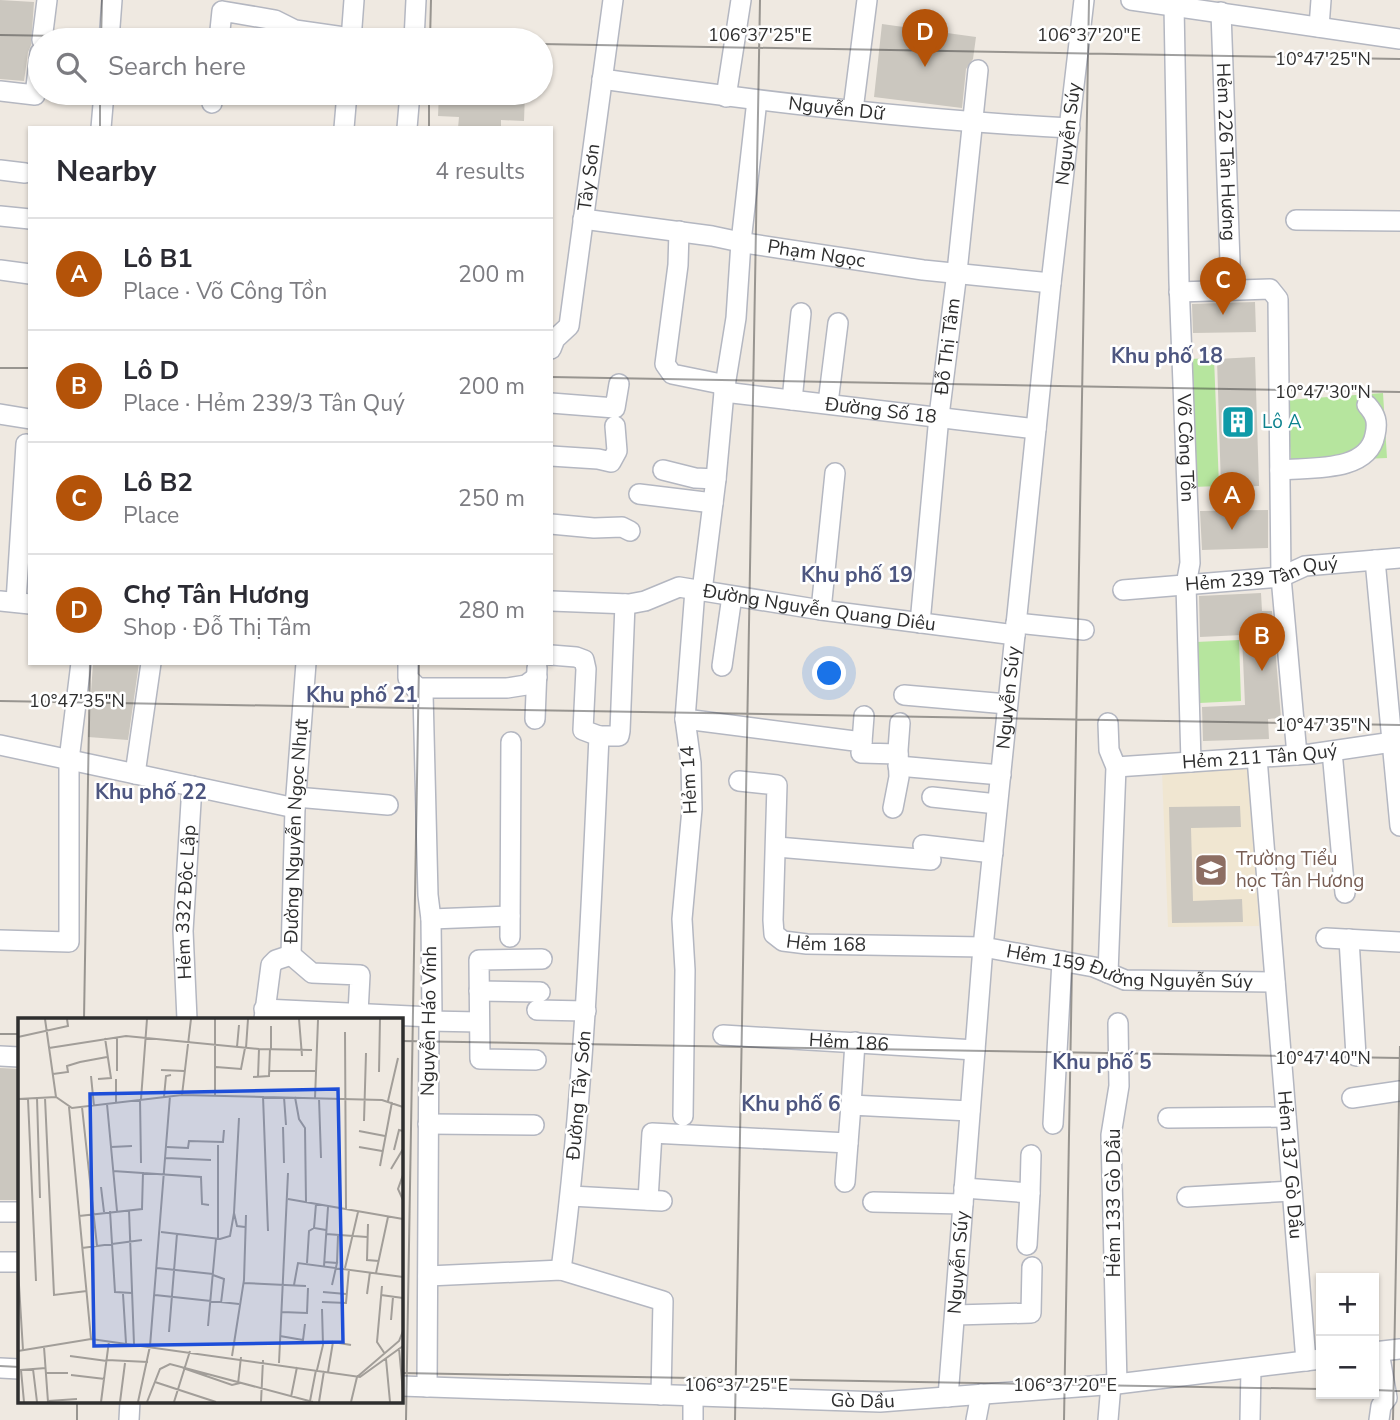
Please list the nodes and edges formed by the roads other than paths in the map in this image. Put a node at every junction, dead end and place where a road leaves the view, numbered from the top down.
1 (47, 0) edge
2 (112, 0) edge
3 (354, 0) edge
4 (416, 0) edge
5 (613, 0) edge
6 (741, 0) edge
7 (867, 0) edge
8 (1084, 0) edge
9 (1131, 0) edge
10 (1321, 0) edge
11 (1174, 5) junction
12 (1221, 12) junction
13 (1319, 27) junction
14 (44, 28) edge
15 (110, 28) edge
16 (220, 28) edge
17 (291, 28) edge
18 (352, 28) edge
19 (415, 28) edge
20 (1400, 39) edge
21 (978, 70) dead end
22 (603, 79) junction
23 (0, 91) edge
24 (28, 94) edge
25 (726, 97) junction
26 (757, 100) junction
27 (103, 105) edge
28 (346, 105) edge
29 (409, 105) edge
30 (853, 110) junction
31 (973, 123) junction
32 (101, 126) edge
33 (344, 126) edge
34 (407, 126) edge
35 (1070, 128) junction
36 (0, 170) edge
37 (25, 173) dead end
38 (0, 216) edge
39 (28, 219) edge
40 (583, 219) junction
41 (1296, 220) dead end
42 (1400, 221) edge
43 (680, 231) junction
44 (741, 242) junction
45 (0, 270) edge
46 (957, 272) junction
47 (28, 274) edge
48 (1051, 283) junction
49 (1231, 290) junction
50 (1179, 292) junction
51 (801, 313) dead end
52 (838, 323) dead end
53 (553, 342) edge
54 (620, 384) dead end
55 (725, 388) junction
56 (792, 400) junction
57 (553, 403) edge
58 (828, 403) junction
59 (1367, 405) dead end
60 (0, 414) edge
61 (939, 416) junction
62 (28, 421) edge
63 (615, 426) dead end
64 (1036, 429) junction
65 (28, 444) edge
66 (553, 456) edge
67 (663, 470) dead end
68 (1280, 470) junction
69 (835, 472) dead end
70 (716, 479) junction
71 (639, 495) dead end
72 (713, 503) junction
73 (553, 524) edge
74 (630, 531) dead end
75 (1400, 558) edge
76 (1375, 560) junction
77 (1282, 577) junction
78 (1186, 585) junction
79 (698, 590) junction
80 (1123, 590) dead end
81 (732, 596) junction
82 (553, 601) edge
83 (15, 602) edge
84 (625, 604) junction
85 (821, 610) junction
86 (920, 623) junction
87 (1016, 629) junction
88 (1084, 630) dead end
89 (553, 655) edge
90 (82, 665) edge
91 (150, 665) edge
92 (306, 665) edge
93 (408, 665) edge
94 (722, 666) dead end
95 (537, 670) edge
96 (415, 688) junction
97 (904, 695) dead end
98 (1007, 704) junction
99 (864, 716) dead end
100 (535, 719) dead end
101 (685, 719) junction
102 (901, 723) dead end
103 (1108, 723) dead end
104 (591, 733) junction
105 (1396, 741) edge
106 (862, 742) junction
107 (511, 743) dead end
108 (0, 745) edge
109 (1332, 751) junction
110 (1297, 755) junction
111 (1257, 758) junction
112 (69, 760) junction
113 (898, 760) junction
114 (1191, 762) junction
115 (1116, 767) junction
116 (135, 774) junction
117 (1000, 775) junction
118 (739, 781) dead end
119 (192, 786) junction
120 (932, 797) dead end
121 (295, 803) junction
122 (998, 804) junction
123 (388, 805) dead end
124 (893, 808) dead end
125 (1400, 826) edge
126 (777, 847) junction
127 (993, 853) junction
128 (1345, 893) dead end
129 (510, 916) junction
130 (431, 919) junction
131 (510, 937) dead end
132 (1326, 938) dead end
133 (1349, 939) junction
134 (0, 940) edge
135 (1400, 942) edge
136 (983, 947) junction
137 (291, 955) junction
138 (542, 959) dead end
139 (1062, 961) junction
140 (1108, 973) junction
141 (1275, 982) junction
142 (479, 991) junction
143 (586, 1011) junction
144 (358, 1013) junction
145 (264, 1014) edge
146 (314, 1015) edge
147 (187, 1018) edge
148 (430, 1019) junction
149 (479, 1022) junction
150 (1118, 1023) dead end
151 (723, 1035) dead end
152 (855, 1042) junction
153 (975, 1050) junction
154 (0, 1056) edge
155 (1356, 1056) dead end
156 (18, 1057) edge
157 (536, 1060) dead end
158 (1400, 1091) edge
159 (1352, 1098) dead end
160 (851, 1105) junction
161 (970, 1111) junction
162 (683, 1116) dead end
163 (1286, 1117) junction
164 (1168, 1118) dead end
165 (428, 1124) junction
166 (1052, 1124) dead end
167 (534, 1125) dead end
168 (848, 1143) junction
169 (1031, 1155) dead end
170 (845, 1182) dead end
171 (1292, 1191) junction
172 (1030, 1193) junction
173 (571, 1196) junction
174 (964, 1196) junction
175 (1186, 1197) dead end
176 (873, 1202) dead end
177 (0, 1212) edge
178 (18, 1212) edge
179 (1027, 1245) dead end
180 (0, 1262) edge
181 (18, 1262) edge
182 (1032, 1267) dead end
183 (561, 1270) junction
184 (428, 1276) junction
185 (955, 1315) junction
186 (1400, 1349) edge
187 (1379, 1352) edge
188 (1313, 1360) edge
189 (1379, 1365) edge
190 (0, 1368) edge
191 (1251, 1368) junction
192 (18, 1369) edge
193 (1114, 1384) junction
194 (402, 1386) edge
195 (427, 1387) junction
196 (981, 1394) junction
197 (662, 1395) junction
198 (694, 1396) junction
199 (948, 1396) junction
200 (130, 1402) edge
201 (879, 1411) edge
202 (129, 1420) edge
203 (693, 1420) edge
204 (976, 1420) edge
205 (1108, 1420) edge
206 (1250, 1420) edge
207 (1379, 1420) edge

1 - 14 street
2 - 15 street
3 - 18 street
4 - 19 street
5 - 22 street, Tây Sơn
6 - 25 street
7 - 30 street
8 - 35 street, Nguyễn Súy
9 - 11 street
10 - 13 street
11 - 12 street
11 - 50 street, Võ Công Tồn
12 - 13 street
12 - 49 street, Hẻm 226 Tân Hương
13 - 20 street
16 - 17 street
21 - 31 street, Đỗ Thị Tâm
22 - 25 street, Nguyễn Dữ
22 - 40 street, Tây Sơn
23 - 24 street
25 - 26 street, Nguyễn Dữ
26 - 30 street, Nguyễn Dữ
26 - 44 street, Hẻm 14
27 - 32 street
28 - 33 street
29 - 34 street
30 - 31 street, Nguyễn Dữ
31 - 35 street, Nguyễn Dữ
31 - 46 street, Đỗ Thị Tâm
35 - 48 street, Nguyễn Súy
36 - 37 street
38 - 39 street
40 - 43 street, Phạm Ngọc
40 - 53 street, Tây Sơn
41 - 42 street
43 - 44 street, Phạm Ngọc
43 - 55 street, Đường Số 18
44 - 46 street, Phạm Ngọc
44 - 55 street, Hẻm 14
45 - 47 street
46 - 48 street, Phạm Ngọc
46 - 61 street, Đỗ Thị Tâm
48 - 64 street, Nguyễn Súy
49 - 50 street
49 - 68 street
50 - 78 street, Võ Công Tồn
51 - 56 street
52 - 58 street
54 - 57 street
55 - 56 street, Đường Số 18
55 - 70 street, Hẻm 14
56 - 58 street, Đường Số 18
58 - 61 street, Đường Số 18
59 - 68 street
60 - 62 street
61 - 64 street, Đường Số 18
61 - 86 street, Đỗ Thị Tâm
63 - 66 street
64 - 87 street, Nguyễn Súy
65 - 83 street
67 - 70 street
68 - 77 street
69 - 85 street
70 - 72 street, Hẻm 14
71 - 72 street
72 - 79 street, Hẻm 14
73 - 74 street
75 - 76 street, Hẻm 239 Tân Quý
76 - 77 street, Hẻm 239 Tân Quý
76 - 105 street
77 - 78 street, Hẻm 239 Tân Quý
77 - 110 street
78 - 80 street, Hẻm 239 Tân Quý
78 - 114 street, Võ Công Tồn
79 - 81 street, Đường Nguyễn Quang Diêu
79 - 84 street, Đường Nguyễn Quang Diêu
79 - 101 street, Hẻm 14
81 - 85 street, Đường Nguyễn Quang Diêu
81 - 94 street
82 - 84 street, Đường Nguyễn Quang Diêu
84 - 104 street
85 - 86 street, Đường Nguyễn Quang Diêu
86 - 87 street, Đường Nguyễn Quang Diêu
87 - 88 street, Đường Nguyễn Quang Diêu
87 - 98 street, Nguyễn Súy
89 - 104 street, Đường Tây Sơn
90 - 112 street
91 - 116 street
92 - 121 street, Đường Nguyễn Ngọc Nhựt
93 - 96 street, Nguyễn Háo Vĩnh
95 - 96 street
95 - 100 street
96 - 130 street, Nguyễn Háo Vĩnh
97 - 98 street
98 - 117 street, Nguyễn Súy
99 - 106 street
101 - 106 street
101 - 162 street, Hẻm 14
102 - 113 street
103 - 115 street
104 - 143 street, Đường Tây Sơn
105 - 109 street, Hẻm 211 Tân Quý
105 - 125 street
106 - 113 street
107 - 129 street
108 - 112 street
109 - 110 street, Hẻm 211 Tân Quý
109 - 128 street
110 - 111 street, Hẻm 211 Tân Quý
111 - 114 street, Hẻm 211 Tân Quý
111 - 141 street, Hẻm 137 Gò Dầu
112 - 116 street
112 - 134 street
113 - 117 street
113 - 124 street
114 - 115 street, Hẻm 211 Tân Quý
115 - 140 street
116 - 119 street
117 - 122 street, Nguyễn Súy
118 - 126 street, Hẻm 168
119 - 121 street
119 - 147 street, Hẻm 332 Độc Lập
120 - 122 street
121 - 123 street
121 - 137 street, Đường Nguyễn Ngọc Nhựt
122 - 127 street, Nguyễn Súy
126 - 127 street
126 - 136 street, Hẻm 168
127 - 136 street, Nguyễn Súy
129 - 130 street
129 - 131 street
130 - 148 street, Nguyễn Háo Vĩnh
132 - 133 street
133 - 135 street
133 - 155 street
136 - 139 street, Hẻm 159 Đường Nguyễn Súy
136 - 153 street, Nguyễn Súy
137 - 144 street
137 - 145 street
138 - 142 street
139 - 140 street, Hẻm 159 Đường Nguyễn Súy
139 - 166 street
140 - 141 street, Hẻm 159 Đường Nguyễn Súy
141 - 163 street, Hẻm 137 Gò Dầu
142 - 143 street
142 - 149 street
143 - 173 street, Đường Tây Sơn
144 - 146 street
144 - 148 street
145 - 146 street
148 - 149 street
148 - 165 street, Nguyễn Háo Vĩnh
149 - 157 street
150 - 193 street, Hẻm 133 Gò Dầu
151 - 152 street, Hẻm 186
152 - 153 street, Hẻm 186
152 - 160 street
153 - 161 street, Nguyễn Súy
154 - 156 street
158 - 159 street
160 - 161 street
160 - 168 street
161 - 174 street, Nguyễn Súy
163 - 164 street
163 - 171 street, Hẻm 137 Gò Dầu
165 - 167 street
165 - 184 street, Nguyễn Háo Vĩnh
168 - 170 street
168 - 173 street
169 - 172 street
171 - 175 street
171 - 188 street, Hẻm 137 Gò Dầu
172 - 174 street
172 - 179 street
173 - 183 street, Đường Tây Sơn
174 - 176 street
174 - 185 street, Nguyễn Súy
177 - 178 street
180 - 181 street
182 - 185 street
183 - 184 street
183 - 197 street
184 - 195 street, Nguyễn Háo Vĩnh
185 - 199 street, Nguyễn Súy
186 - 187 street
188 - 191 street, Gò Dầu
189 - 207 street
190 - 192 street
191 - 193 street, Gò Dầu
191 - 206 street
193 - 196 street, Gò Dầu
193 - 205 street, Hẻm 133 Gò Dầu
194 - 195 street, Gò Dầu
195 - 197 street, Gò Dầu
196 - 199 street, Gò Dầu
196 - 204 street
197 - 198 street, Gò Dầu
198 - 201 street, Gò Dầu
198 - 203 street
199 - 201 street, Gò Dầu
200 - 202 street

